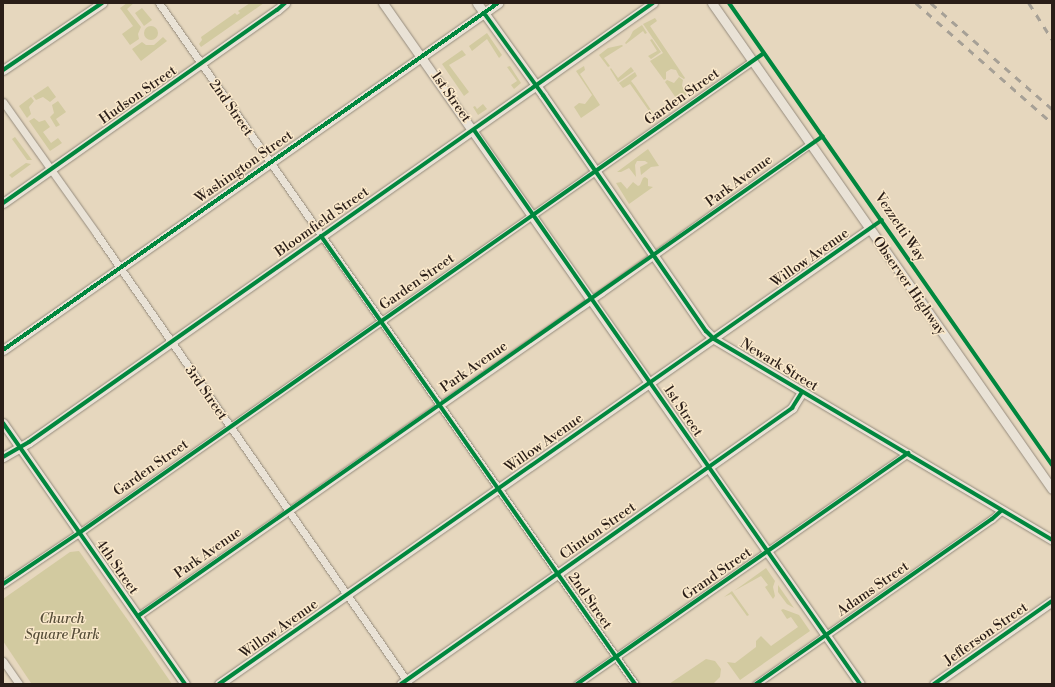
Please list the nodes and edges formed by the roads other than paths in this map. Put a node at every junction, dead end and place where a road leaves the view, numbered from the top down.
1 (102, 3) edge
2 (159, 3) edge
3 (285, 3) edge
4 (384, 3) edge
5 (477, 3) edge
6 (498, 3) edge
7 (653, 3) edge
8 (712, 3) edge
9 (484, 13) junction
10 (422, 56) junction
11 (752, 61) junction
12 (201, 64) junction
13 (3, 70) edge
14 (536, 86) junction
15 (3, 102) edge
16 (474, 130) junction
17 (810, 144) junction
18 (270, 163) junction
19 (50, 169) junction
20 (596, 171) junction
21 (3, 203) edge
22 (533, 215) junction
23 (869, 229) junction
24 (321, 236) junction
25 (653, 256) junction
26 (120, 268) junction
27 (591, 300) junction
28 (380, 321) junction
29 (714, 338) junction
30 (170, 342) junction
31 (3, 350) edge
32 (650, 383) junction
33 (802, 392) junction
34 (439, 405) junction
35 (3, 423) edge
36 (229, 426) junction
37 (20, 447) junction
38 (908, 453) junction
39 (3, 457) edge
40 (707, 466) junction
41 (499, 488) junction
42 (1052, 489) edge
43 (288, 510) junction
44 (1002, 510) junction
45 (79, 533) junction
46 (1052, 540) edge
47 (767, 552) junction
48 (557, 573) junction
49 (3, 584) edge
50 (347, 594) junction
51 (1052, 602) edge
52 (138, 616) junction
53 (825, 636) junction
54 (616, 657) junction
55 (3, 661) edge
56 (405, 683) edge
57 (19, 684) edge
58 (185, 684) edge
59 (219, 684) edge
60 (577, 684) edge
61 (635, 684) edge
62 (756, 684) edge
63 (860, 684) edge
64 (934, 684) edge

1 - 13 street
2 - 12 street, 2nd Street
3 - 12 street, Hudson Street
4 - 10 street, 1st Street
5 - 9 street, Newark Street
6 - 9 street, Washington Street
7 - 14 street, Bloomfield Street
8 - 11 street, Observer Highway
9 - 10 street, Washington Street
9 - 14 street, Newark Street
10 - 16 street, 1st Street
10 - 18 street, Washington Street
11 - 17 street, Observer Highway
11 - 20 street, Garden Street
12 - 18 street, 2nd Street
12 - 19 street, Hudson Street
14 - 16 street, Bloomfield Street
14 - 20 street, Newark Street
15 - 19 street, 3rd Street
16 - 22 street, 1st Street
16 - 24 street, Bloomfield Street
17 - 23 street, Observer Highway
17 - 25 street, Park Avenue
18 - 24 street, 2nd Street
18 - 26 street, Washington Street
19 - 21 street, Hudson Street
19 - 26 street, 3rd Street
20 - 22 street, Garden Street
20 - 25 street, Newark Street
22 - 27 street, 1st Street
22 - 28 street, Garden Street
23 - 29 street, Willow Avenue
23 - 42 street, Observer Highway
24 - 28 street, 2nd Street
24 - 30 street, Bloomfield Street
25 - 27 street, Park Avenue
25 - 29 street, Newark Street
26 - 30 street, 3rd Street
26 - 31 street, Washington Street
27 - 32 street, 1st Street
27 - 34 street, Park Avenue
28 - 34 street, 2nd Street
28 - 36 street, Garden Street
29 - 32 street, Willow Avenue
29 - 33 street, Newark Street
30 - 36 street, 3rd Street
30 - 37 street, Bloomfield Street
32 - 40 street, 1st Street
32 - 41 street, Willow Avenue
33 - 38 street, Newark Street
33 - 40 street, Clinton Street
34 - 41 street, 2nd Street
34 - 43 street, Park Avenue
35 - 37 street, 4th Street
36 - 43 street, 3rd Street
36 - 45 street, Garden Street
37 - 39 street, Bloomfield Street
37 - 45 street, 4th Street
38 - 44 street, Newark Street
38 - 47 street, Grand Street
40 - 47 street, 1st Street
40 - 48 street, Clinton Street
41 - 48 street, 2nd Street
41 - 50 street, Willow Avenue
43 - 50 street, 3rd Street
43 - 52 street, Park Avenue
44 - 46 street, Newark Street
44 - 53 street, Adams Street
45 - 49 street, Garden Street
45 - 52 street, 4th Street
47 - 53 street, 1st Street
47 - 54 street, Grand Street
48 - 54 street, 2nd Street
48 - 56 street, Clinton Street
50 - 56 street, 3rd Street
50 - 59 street, Willow Avenue
51 - 64 street, Jefferson Street
52 - 58 street, 4th Street
53 - 62 street, Adams Street
53 - 63 street, 1st Street
54 - 60 street, Grand Street
54 - 61 street, 2nd Street
55 - 57 street

